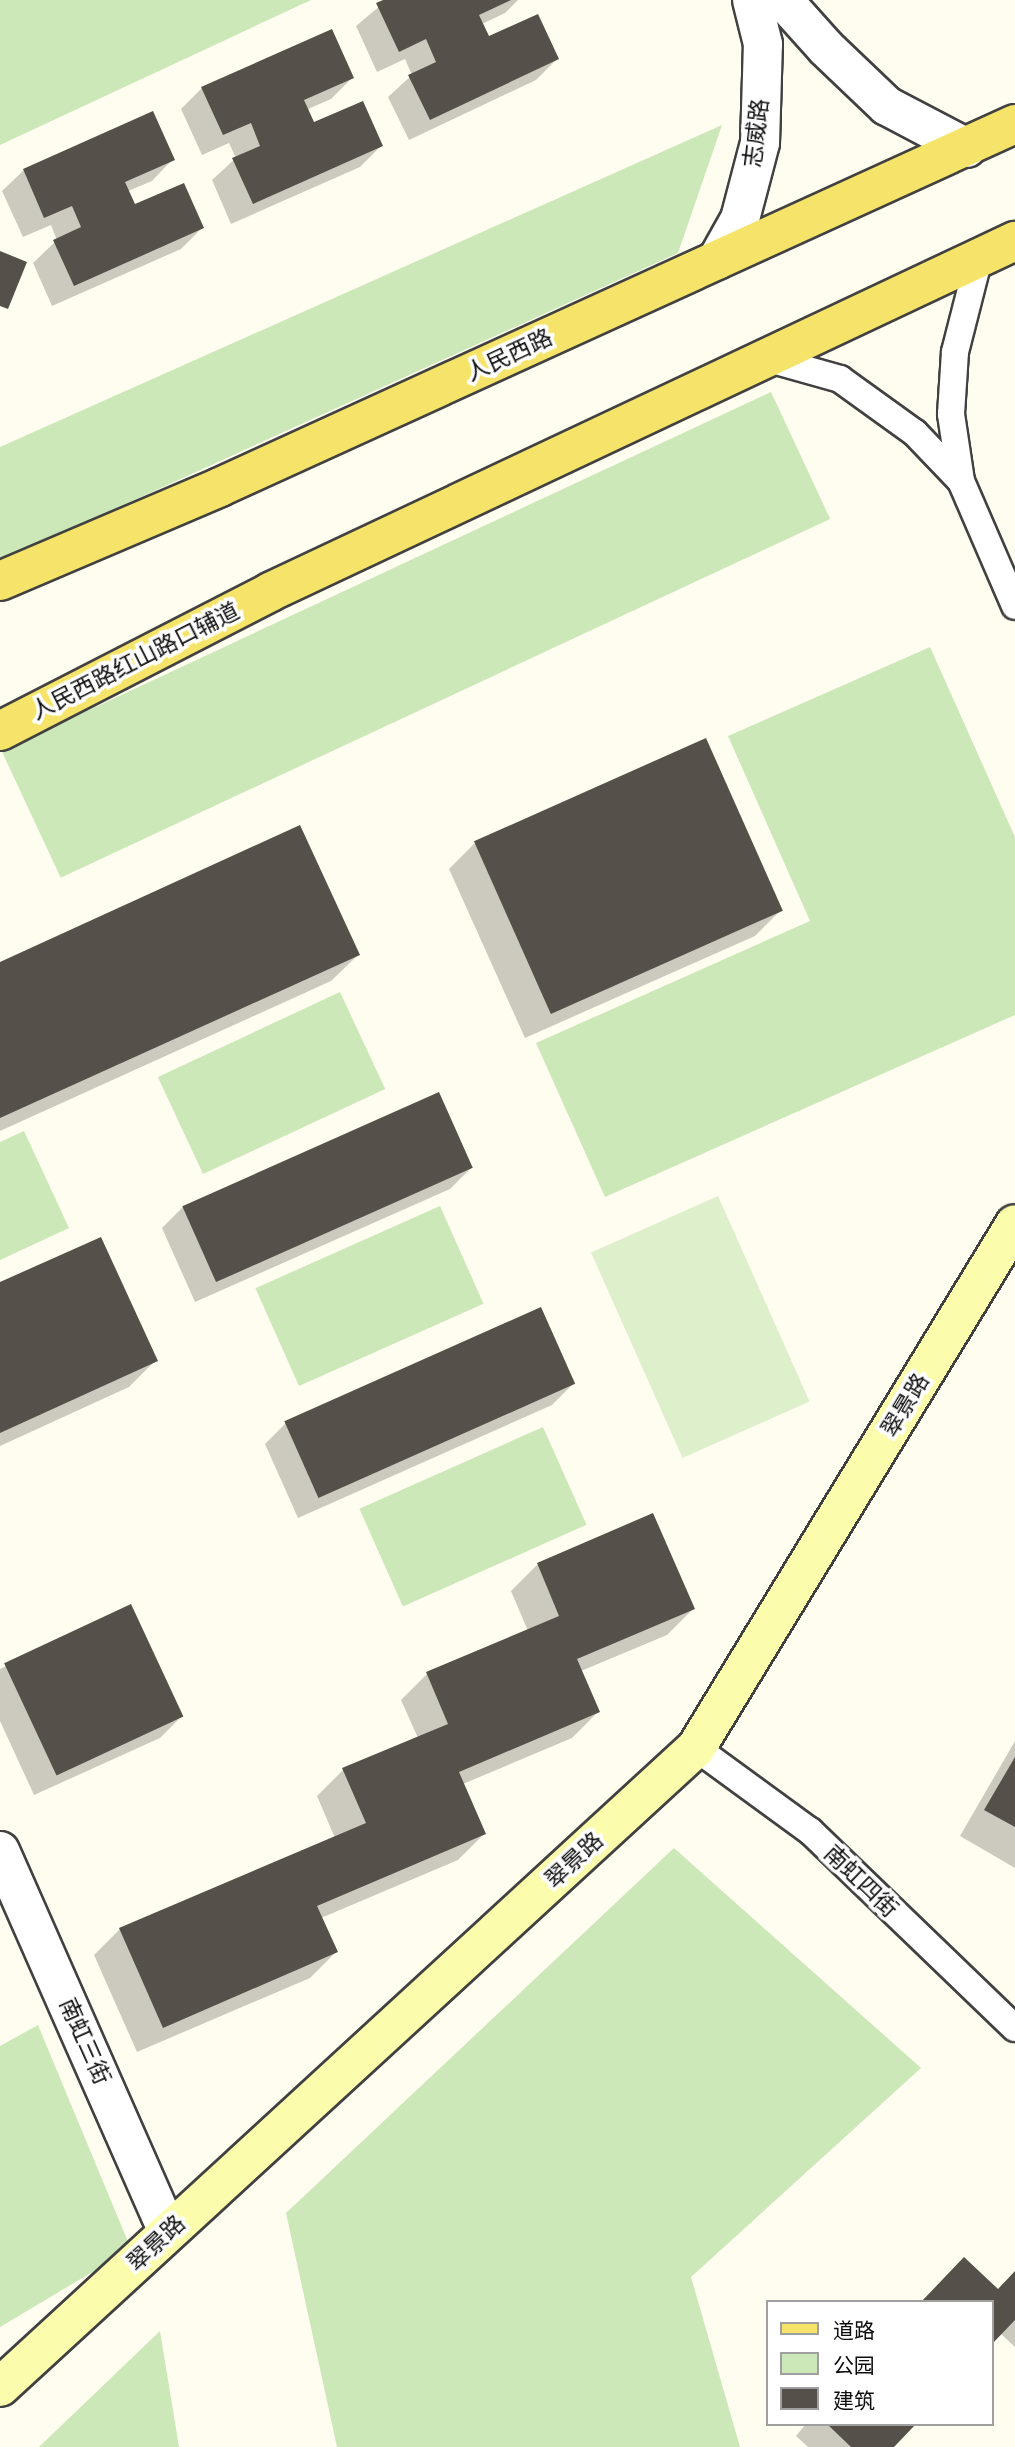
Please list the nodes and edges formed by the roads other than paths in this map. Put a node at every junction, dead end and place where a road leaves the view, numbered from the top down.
1 (752, 0) edge
2 (783, 0) edge
3 (1015, 124) edge
4 (967, 148) junction
5 (1015, 241) edge
6 (979, 258) junction
7 (717, 260) junction
8 (769, 359) junction
9 (961, 481) junction
10 (0, 581) edge
11 (1015, 606) edge
12 (0, 731) edge
13 (1015, 1224) edge
14 (696, 1748) junction
15 (0, 1851) edge
16 (1015, 2028) edge
17 (168, 2232) junction
18 (0, 2387) edge

1 - 7 street, 志威路
2 - 4 street
3 - 4 main road, 人民西路
4 - 7 main road, 人民西路
5 - 6 main road
6 - 8 main road
6 - 9 lane
7 - 10 main road, 人民西路
8 - 9 lane
8 - 12 main road, 人民西路红山路口辅道
9 - 11 lane
13 - 14 main road, 翠景路
14 - 16 lane, 南虹四街
14 - 17 main road, 翠景路
15 - 17 street, 南虹三街
17 - 18 main road, 翠景路

